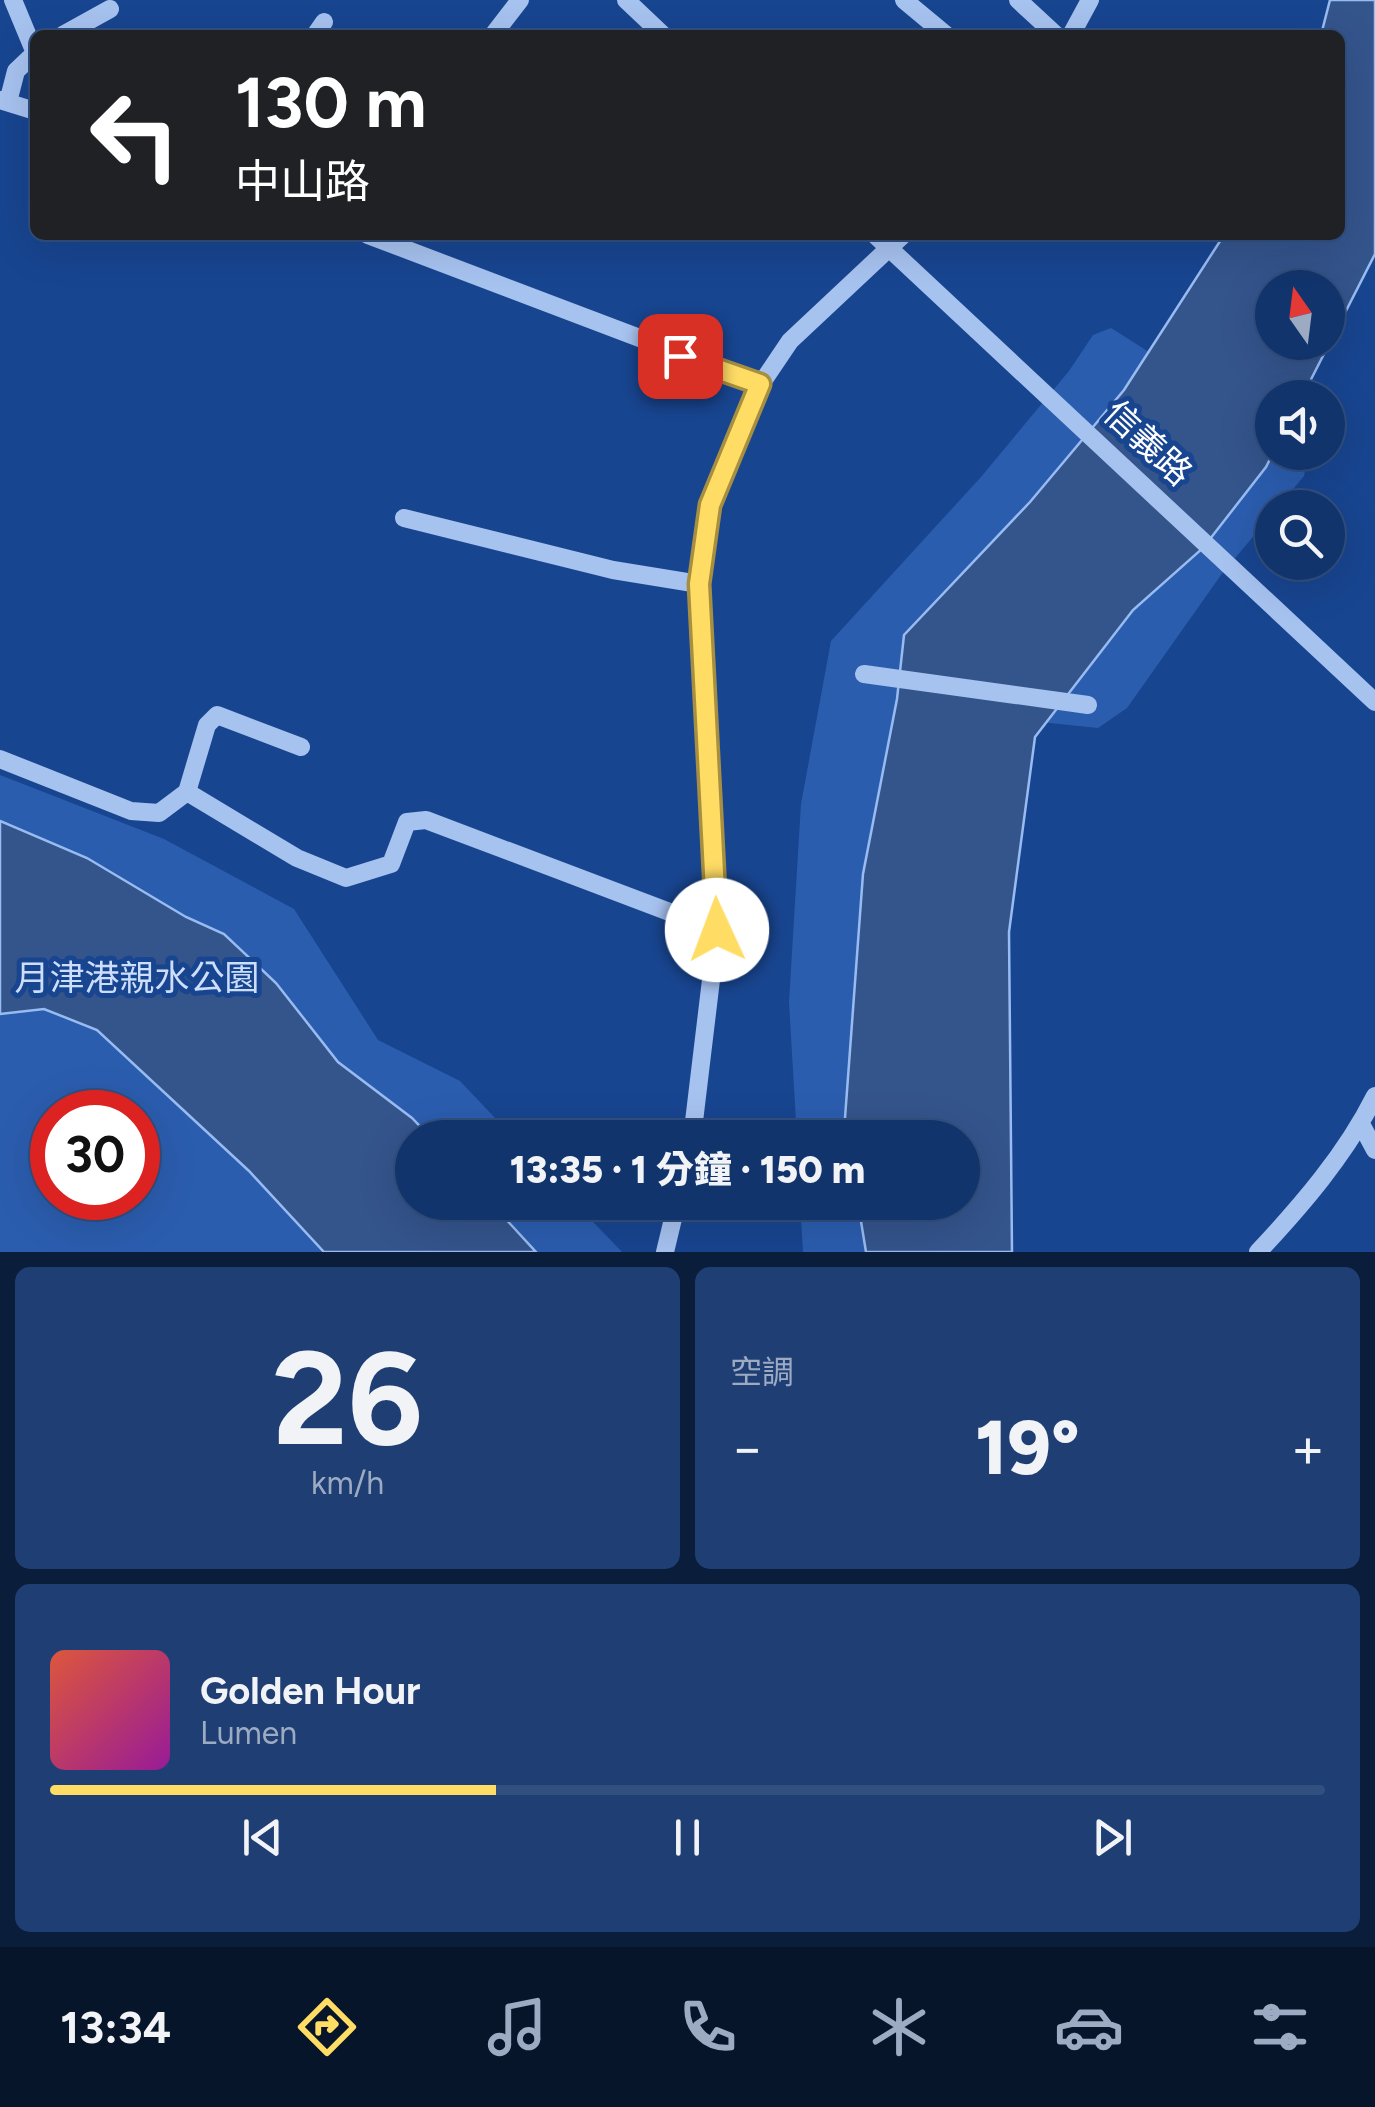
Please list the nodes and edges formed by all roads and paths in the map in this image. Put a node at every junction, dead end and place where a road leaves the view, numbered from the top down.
1 (13, 0) edge
2 (520, 0) edge
3 (626, 0) edge
4 (904, 0) edge
5 (1018, 0) edge
6 (1090, 0) edge
7 (110, 9) dead end
8 (72, 30) edge
9 (496, 30) edge
10 (658, 30) edge
11 (940, 30) edge
12 (1051, 30) edge
13 (1074, 30) edge
14 (30, 41) edge
15 (30, 58) edge
16 (4, 101) edge
17 (30, 109) edge
18 (381, 240) edge
19 (888, 240) edge
20 (890, 240) edge
21 (760, 384) junction
22 (404, 518) dead end
23 (699, 584) junction
24 (864, 674) dead end
25 (1375, 702) edge
26 (1088, 705) dead end
27 (301, 747) dead end
28 (0, 760) edge
29 (187, 792) junction
30 (717, 930) junction
31 (1375, 1096) edge
32 (694, 1120) edge
33 (1361, 1124) junction
34 (1375, 1150) edge
35 (672, 1220) edge
36 (664, 1252) edge
37 (1258, 1252) edge

1 - 14 street
2 - 9 street
3 - 10 street
4 - 11 street
5 - 12 street
6 - 13 street
7 - 8 street
15 - 16 street
16 - 17 street
18 - 21 street
19 - 21 street
20 - 25 street, 信義路
21 - 23 street
22 - 23 street
23 - 30 street
24 - 26 street
27 - 29 street
28 - 29 street
29 - 30 street
30 - 32 street
31 - 33 street
33 - 34 street
33 - 37 street
35 - 36 street

